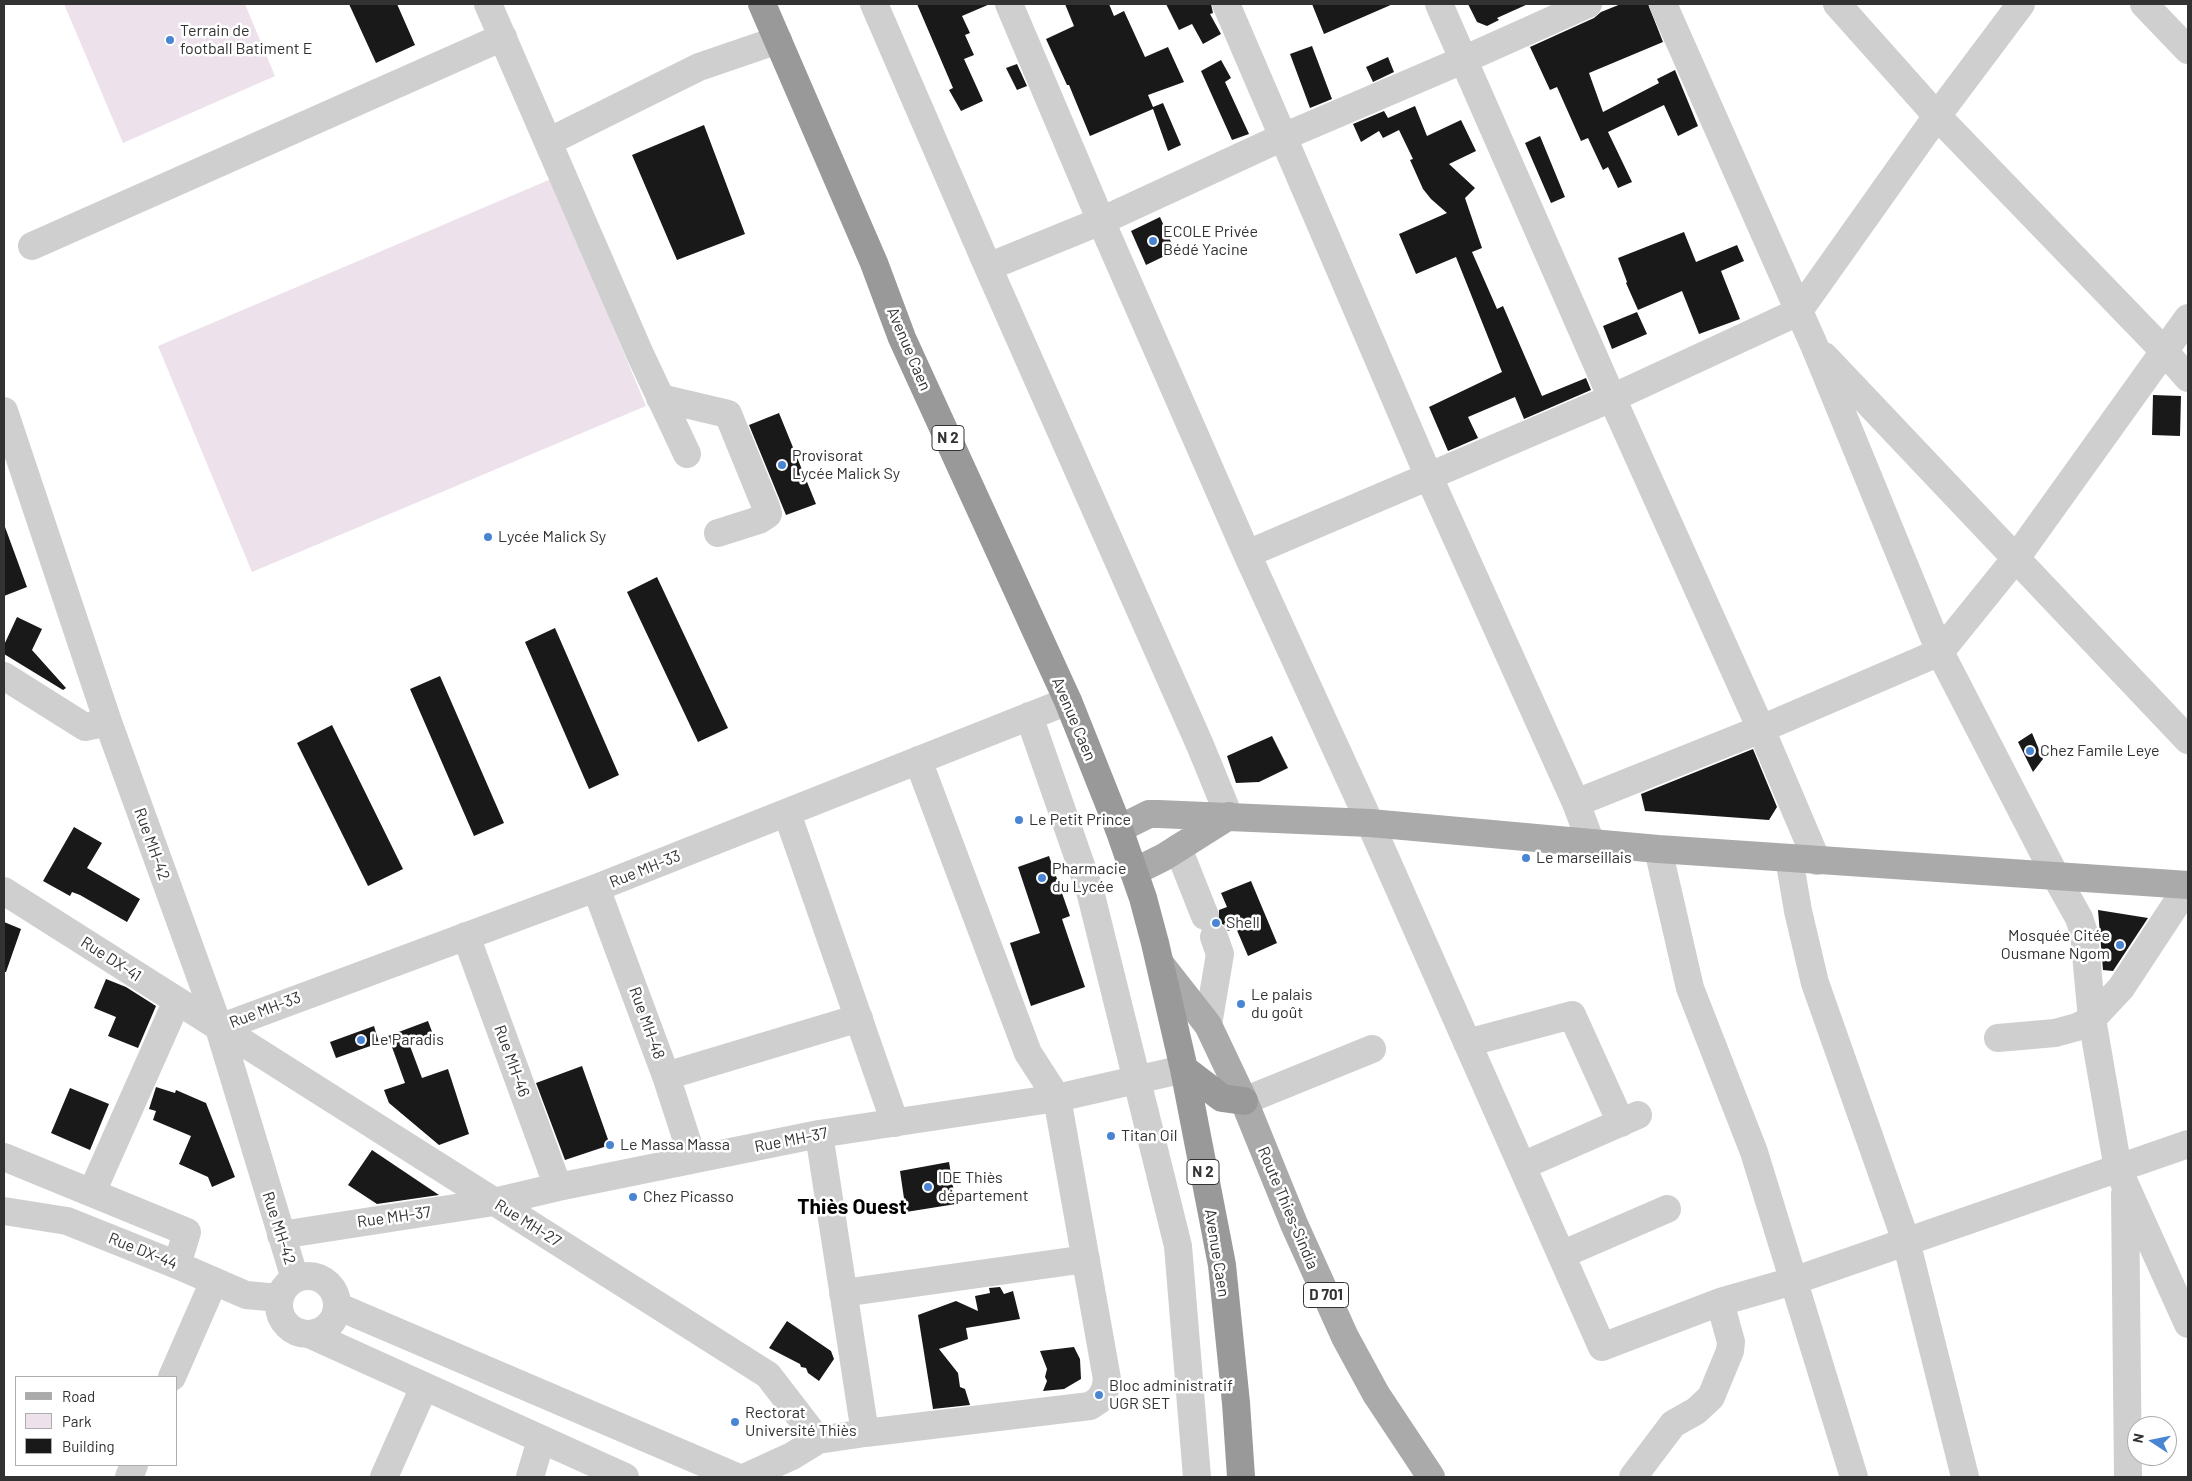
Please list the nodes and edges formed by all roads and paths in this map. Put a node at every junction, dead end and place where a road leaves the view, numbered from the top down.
1 (488, 4) edge
2 (762, 4) edge
3 (874, 4) edge
4 (1009, 4) edge
5 (1226, 4) edge
6 (1439, 4) edge
7 (1588, 4) edge
8 (1663, 4) edge
9 (1837, 4) edge
10 (2021, 4) edge
11 (2144, 4) edge
12 (504, 37) junction
13 (778, 40) junction
14 (2188, 50) edge
15 (1463, 60) junction
16 (1937, 116) junction
17 (1283, 137) junction
18 (548, 142) junction
19 (1101, 221) junction
20 (32, 246) dead end
21 (988, 267) junction
22 (1798, 312) junction
23 (2188, 318) edge
24 (1814, 345) junction
25 (2165, 352) junction
26 (2188, 378) edge
27 (660, 398) junction
28 (1612, 398) junction
29 (4, 411) edge
30 (687, 454) dead end
31 (1430, 477) junction
32 (718, 533) dead end
33 (1247, 554) junction
34 (2016, 558) junction
35 (1940, 652) junction
36 (4, 676) edge
37 (1068, 701) junction
38 (1029, 716) junction
39 (108, 722) junction
40 (1761, 729) junction
41 (2188, 740) edge
42 (918, 760) junction
43 (1576, 803) junction
44 (788, 813) junction
45 (1229, 816) junction
46 (1370, 823) junction
47 (1119, 830) junction
48 (1591, 842) junction
49 (1178, 848) junction
50 (1658, 849) junction
51 (1789, 858) junction
52 (1817, 861) junction
53 (1134, 872) junction
54 (2056, 877) junction
55 (2188, 885) edge
56 (596, 888) junction
57 (4, 891) edge
58 (466, 936) junction
59 (1160, 965) junction
60 (177, 1001) junction
61 (859, 1018) junction
62 (2092, 1019) junction
63 (1208, 1025) junction
64 (218, 1028) junction
65 (1998, 1038) dead end
66 (1467, 1043) junction
67 (1372, 1049) dead end
68 (1184, 1069) junction
69 (666, 1076) junction
70 (1137, 1079) junction
71 (1057, 1098) junction
72 (1244, 1101) junction
73 (896, 1123) junction
74 (819, 1134) junction
75 (2188, 1144) edge
76 (4, 1157) edge
77 (693, 1159) junction
78 (1522, 1166) junction
79 (2122, 1176) junction
80 (558, 1187) junction
81 (92, 1192) junction
82 (494, 1202) junction
83 (1667, 1209) dead end
84 (4, 1211) edge
85 (280, 1235) junction
86 (1906, 1241) junction
87 (1561, 1255) junction
88 (1086, 1259) junction
89 (177, 1264) junction
90 (214, 1281) junction
91 (1793, 1281) junction
92 (287, 1288) junction
93 (843, 1292) junction
94 (1720, 1302) junction
95 (336, 1306) junction
96 (2186, 1314) edge
97 (309, 1334) junction
98 (172, 1376) edge
99 (424, 1387) junction
100 (865, 1432) junction
101 (541, 1440) junction
102 (818, 1440) junction
103 (384, 1477) edge
104 (530, 1477) edge
105 (625, 1477) edge
106 (737, 1477) edge
107 (746, 1477) edge
108 (1197, 1477) edge
109 (1241, 1477) edge
110 (1431, 1477) edge
111 (1633, 1477) edge
112 (1854, 1477) edge
113 (1966, 1477) edge
114 (2128, 1477) edge

1 - 12 street
2 - 13 highway, Avenue Caen / N 2
3 - 21 street
4 - 19 street
5 - 17 street
6 - 15 street
7 - 15 street
8 - 22 street
9 - 16 street
10 - 16 street
11 - 14 street
12 - 18 street
12 - 20 street
13 - 18 street
13 - 37 highway, Avenue Caen / N 2
15 - 17 street
15 - 28 street
16 - 22 street
16 - 25 street
17 - 19 street
17 - 31 street
18 - 27 street
19 - 21 street
19 - 33 street
21 - 45 street
22 - 24 street
22 - 28 street
23 - 25 street
24 - 34 street
24 - 35 street
25 - 26 street
25 - 34 street
27 - 30 street
27 - 32 street
28 - 31 street
28 - 40 street
29 - 39 street, Rue MH-42
31 - 33 street
31 - 43 street
33 - 46 street
34 - 35 street
34 - 41 street
35 - 40 street
35 - 54 street
36 - 39 street
37 - 38 street, Rue MH-33
37 - 47 highway, Avenue Caen / N 2
38 - 42 street, Rue MH-33
38 - 70 street
39 - 64 street, Rue MH-42
40 - 43 street
40 - 52 street
42 - 44 street, Rue MH-33
42 - 71 street
43 - 48 street
44 - 56 street, Rue MH-33
44 - 61 street
45 - 46 main road
45 - 47 main road
45 - 49 main road
46 - 48 main road
46 - 66 street
47 - 53 highway, Avenue Caen / N 2
48 - 50 main road
49 - 53 main road
49 - 63 street
50 - 51 main road
50 - 91 street
51 - 52 main road
51 - 86 street
52 - 54 main road
53 - 59 highway, Avenue Caen / N 2
54 - 55 main road
54 - 62 street
55 - 62 street
56 - 58 street, Rue MH-33
56 - 69 street, Rue MH-48
57 - 60 street, Rue DX-41
58 - 64 street, Rue MH-33
58 - 80 street, Rue MH-46
59 - 63 main road, Route Thies-Sindia / D 701
59 - 68 highway, Avenue Caen / N 2
60 - 64 street, Rue DX-41
60 - 81 street
61 - 69 street
61 - 73 street
62 - 65 street
62 - 79 street
63 - 72 main road, Route Thies-Sindia / D 701
64 - 82 street, Rue MH-27
64 - 85 street, Rue MH-42
66 - 78 street
66 - 78 street
67 - 72 street
68 - 70 street, Rue MH-37
68 - 72 highway
68 - 109 highway, Avenue Caen / N 2
69 - 77 street, Rue MH-48
70 - 71 street, Rue MH-37
70 - 108 street
71 - 73 street, Rue MH-37
71 - 88 street
72 - 110 main road, Route Thies-Sindia / D 701
73 - 74 street, Rue MH-37
74 - 77 street, Rue MH-37
74 - 93 street
75 - 79 street
76 - 81 street
77 - 80 street, Rue MH-37
78 - 87 street
79 - 86 street
79 - 96 street
79 - 114 street
80 - 82 street, Rue MH-37
81 - 89 street
82 - 85 street, Rue MH-37
82 - 102 street, Rue MH-27
83 - 87 street
84 - 89 street, Rue DX-44
85 - 92 street, Rue MH-42
86 - 91 street
86 - 113 street
87 - 94 street
88 - 93 street
88 - 100 street
89 - 90 street, Rue DX-44
90 - 92 street, Rue DX-44
90 - 98 street
91 - 94 street
91 - 112 street
92 - 95 street
92 - 97 street
93 - 100 street
94 - 111 street
95 - 97 street
95 - 106 street
97 - 99 street
99 - 101 street
99 - 103 street
100 - 102 street
101 - 104 street
101 - 105 street
102 - 107 street

